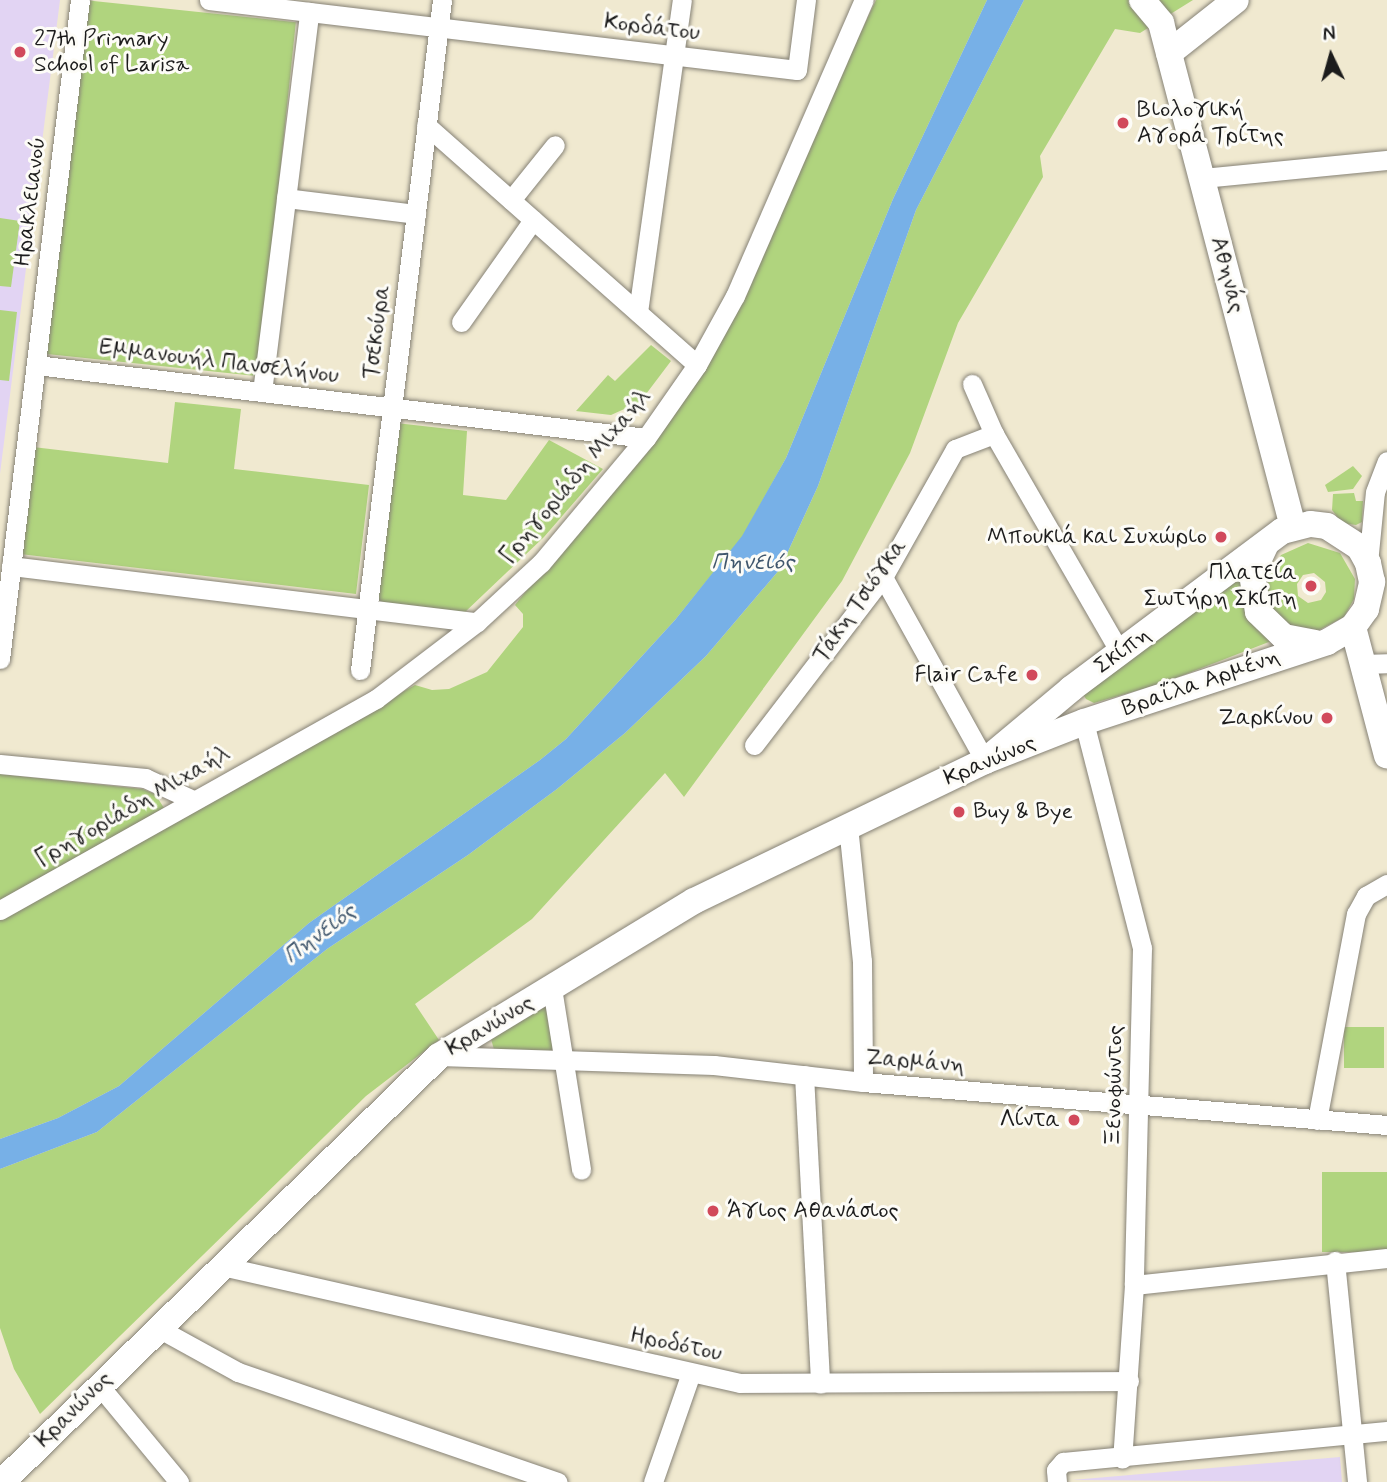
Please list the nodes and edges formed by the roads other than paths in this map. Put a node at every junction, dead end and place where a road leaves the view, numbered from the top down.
1 (80, 0) edge
2 (209, 0) edge
3 (442, 0) edge
4 (682, 0) edge
5 (806, 0) edge
6 (864, 0) edge
7 (1142, 0) edge
8 (1236, 0) edge
9 (309, 12) junction
10 (438, 27) junction
11 (1170, 53) junction
12 (673, 56) junction
13 (426, 125) junction
14 (555, 145) dead end
15 (1387, 160) edge
16 (1202, 178) junction
17 (286, 198) junction
18 (511, 200) junction
19 (416, 214) junction
20 (533, 220) junction
21 (638, 312) junction
22 (461, 322) dead end
23 (36, 365) junction
24 (697, 365) junction
25 (972, 384) dead end
26 (262, 392) junction
27 (392, 408) junction
28 (993, 434) junction
29 (646, 438) junction
30 (1387, 461) edge
31 (1293, 527) junction
32 (1265, 546) junction
33 (8, 555) edge
34 (1376, 570) edge
35 (883, 577) junction
36 (368, 609) junction
37 (477, 622) junction
38 (1353, 627) junction
39 (1318, 643) junction
40 (1120, 652) junction
41 (0, 659) edge
42 (1375, 664) edge
43 (360, 670) dead end
44 (1084, 722) junction
45 (754, 745) dead end
46 (1387, 756) edge
47 (985, 761) junction
48 (0, 764) edge
49 (193, 800) junction
50 (848, 826) junction
51 (1387, 884) edge
52 (0, 911) edge
53 (552, 988) junction
54 (439, 1056) junction
55 (565, 1062) junction
56 (804, 1075) junction
57 (863, 1082) junction
58 (1139, 1105) junction
59 (1317, 1121) junction
60 (1387, 1125) edge
61 (581, 1170) dead end
62 (1387, 1258) edge
63 (1335, 1261) junction
64 (222, 1266) junction
65 (1134, 1285) junction
66 (158, 1328) junction
67 (691, 1373) junction
68 (1129, 1381) junction
69 (98, 1384) junction
70 (820, 1384) junction
71 (1387, 1431) edge
72 (1354, 1434) junction
73 (1122, 1459) junction
74 (1058, 1473) edge
75 (2, 1482) edge
76 (179, 1482) edge
77 (558, 1482) edge
78 (653, 1482) edge
79 (1357, 1482) edge

1 - 23 street, Ηρακλειανού
2 - 9 street, Κορδάτου
3 - 10 street, Τσεκούρα
4 - 12 street
5 - 12 street, Κορδάτου
6 - 24 street, Γρηγοριάδη Μιχαήλ
7 - 11 street, Αθηνάς
8 - 11 street
9 - 10 street, Κορδάτου
9 - 17 street
10 - 12 street, Κορδάτου
10 - 13 street, Τσεκούρα
11 - 16 street, Αθηνάς
12 - 21 street
13 - 18 street
13 - 19 street, Τσεκούρα
14 - 18 street
15 - 16 street
16 - 31 street, Αθηνάς
17 - 19 street
17 - 26 street
18 - 20 street
19 - 27 street, Τσεκούρα
20 - 21 street
20 - 22 street
21 - 24 street
23 - 26 street, Εμμανουήλ Πανσελήνου
23 - 33 street, Ηρακλειανού
24 - 29 street, Γρηγοριάδη Μιχαήλ
25 - 28 street
26 - 27 street, Εμμανουήλ Πανσελήνου
27 - 29 street, Εμμανουήλ Πανσελήνου
27 - 36 street, Τσεκούρα
28 - 35 street, Τάκη Τσιόγκα
28 - 40 street
29 - 37 street, Γρηγοριάδη Μιχαήλ
30 - 34 street
31 - 32 street, Σκίπη
31 - 34 street
32 - 39 street
32 - 40 street, Σκίπη
33 - 36 street
33 - 41 street, Ηρακλειανού
34 - 38 street
35 - 45 street, Τάκη Τσιόγκα
35 - 47 street
36 - 37 street
36 - 43 street, Τσεκούρα
37 - 49 street, Γρηγοριάδη Μιχαήλ
38 - 39 street
38 - 42 street
39 - 44 street, Βραΐλα Αρμένη
40 - 47 street, Σκίπη
42 - 46 street
44 - 47 street, Κρανώνος
44 - 58 street, Ξενοφώντος
47 - 50 street, Κρανώνος
48 - 49 street
49 - 52 street, Γρηγοριάδη Μιχαήλ
50 - 53 street, Κρανώνος
50 - 57 street
51 - 59 street
53 - 54 street, Κρανώνος
53 - 55 street
54 - 55 street, Ζαρμάνη
54 - 64 street, Κρανώνος
55 - 56 street, Ζαρμάνη
55 - 61 street
56 - 57 street, Ζαρμάνη
56 - 70 street
57 - 58 street, Ζαρμάνη
58 - 59 street, Ζαρμάνη
58 - 65 street, Ξενοφώντος
59 - 60 street, Ζαρμάνη
62 - 63 street
63 - 65 street
63 - 72 street
64 - 66 street, Κρανώνος
64 - 67 street, Ηροδότου
65 - 68 street, Ξενοφώντος
66 - 69 street, Κρανώνος
66 - 77 street
67 - 70 street, Ηροδότου
67 - 78 street
68 - 70 street, Ηροδότου
68 - 73 street, Ξενοφώντος
69 - 75 street, Κρανώνος
69 - 76 street
71 - 72 street
72 - 73 street
72 - 79 street
73 - 74 street

